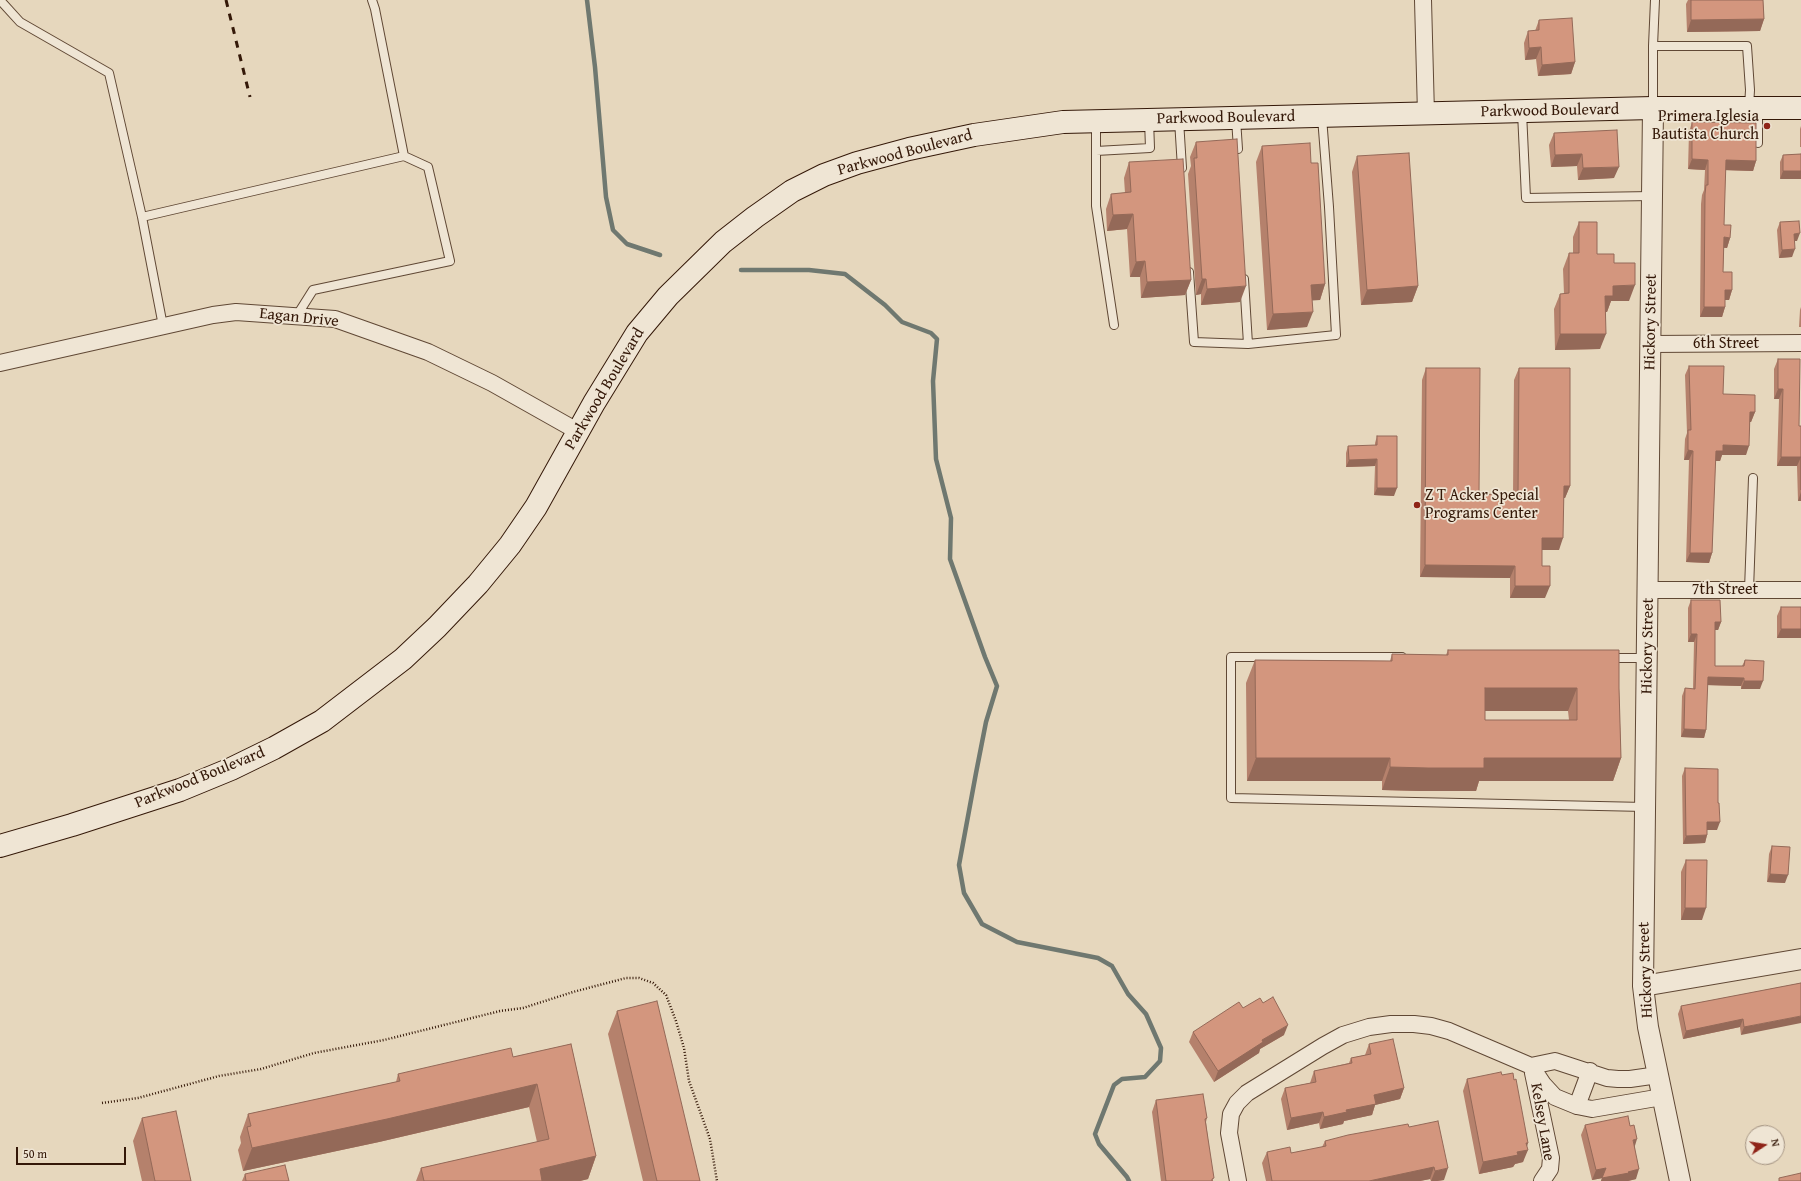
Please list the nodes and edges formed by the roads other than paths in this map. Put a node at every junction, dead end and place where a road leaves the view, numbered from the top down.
1 (0, 0) edge
2 (372, 0) edge
3 (1423, 0) edge
4 (1655, 0) edge
5 (1653, 46) junction
6 (1653, 108) junction
7 (1753, 108) junction
8 (1801, 108) edge
9 (1522, 112) junction
10 (1426, 114) junction
11 (1322, 116) junction
12 (1236, 118) junction
13 (1179, 119) junction
14 (1149, 120) junction
15 (1096, 121) junction
16 (1758, 144) edge
17 (1096, 151) junction
18 (404, 156) junction
19 (1238, 159) edge
20 (1182, 175) edge
21 (1653, 196) junction
22 (142, 217) junction
23 (1189, 263) edge
24 (1244, 267) edge
25 (296, 317) junction
26 (1114, 325) dead end
27 (163, 326) junction
28 (1801, 343) edge
29 (1248, 344) junction
30 (1651, 344) junction
31 (0, 363) edge
32 (579, 432) junction
33 (1753, 478) dead end
34 (1648, 590) junction
35 (1749, 590) junction
36 (1801, 590) edge
37 (1412, 657) edge
38 (1600, 658) edge
39 (1648, 658) junction
40 (1646, 806) junction
41 (0, 846) edge
42 (1801, 959) edge
43 (1644, 986) junction
44 (1531, 1066) junction
45 (1590, 1071) junction
46 (1658, 1075) junction
47 (1662, 1097) junction
48 (1577, 1106) junction
49 (1544, 1180) edge
50 (1238, 1181) edge
51 (1680, 1181) edge

1 - 22 lane
2 - 18 lane
3 - 10 street
4 - 5 lane
5 - 6 lane
5 - 7 lane
6 - 7 main road, Parkwood Boulevard
6 - 9 main road, Parkwood Boulevard
6 - 21 street, Hickory Street
7 - 8 main road, Parkwood Boulevard
7 - 16 lane
9 - 10 main road, Parkwood Boulevard
9 - 21 lane
10 - 11 main road, Parkwood Boulevard
11 - 12 main road, Parkwood Boulevard
11 - 29 lane
12 - 13 main road, Parkwood Boulevard
12 - 19 lane
13 - 14 main road, Parkwood Boulevard
13 - 20 lane
14 - 15 main road, Parkwood Boulevard
14 - 17 lane
15 - 17 lane
15 - 32 main road, Parkwood Boulevard
17 - 26 lane
18 - 22 lane
18 - 25 lane
21 - 30 street, Hickory Street
22 - 27 lane
23 - 29 lane
24 - 29 lane
25 - 27 street, Eagan Drive
25 - 32 street, Eagan Drive
27 - 31 street, Eagan Drive
28 - 30 street, 6th Street
30 - 34 street, Hickory Street
32 - 41 main road, Parkwood Boulevard
33 - 35 lane
34 - 35 street, 7th Street
34 - 39 street, Hickory Street
35 - 36 street, 7th Street
37 - 40 lane
38 - 39 lane
39 - 40 street, Hickory Street
40 - 43 street, Hickory Street
42 - 43 street
43 - 46 street, Hickory Street
44 - 45 street
44 - 48 street
44 - 49 street, Kelsey Lane
44 - 50 street
45 - 46 street
45 - 48 street
46 - 47 street, Hickory Street
47 - 48 street
47 - 51 street, Hickory Street

